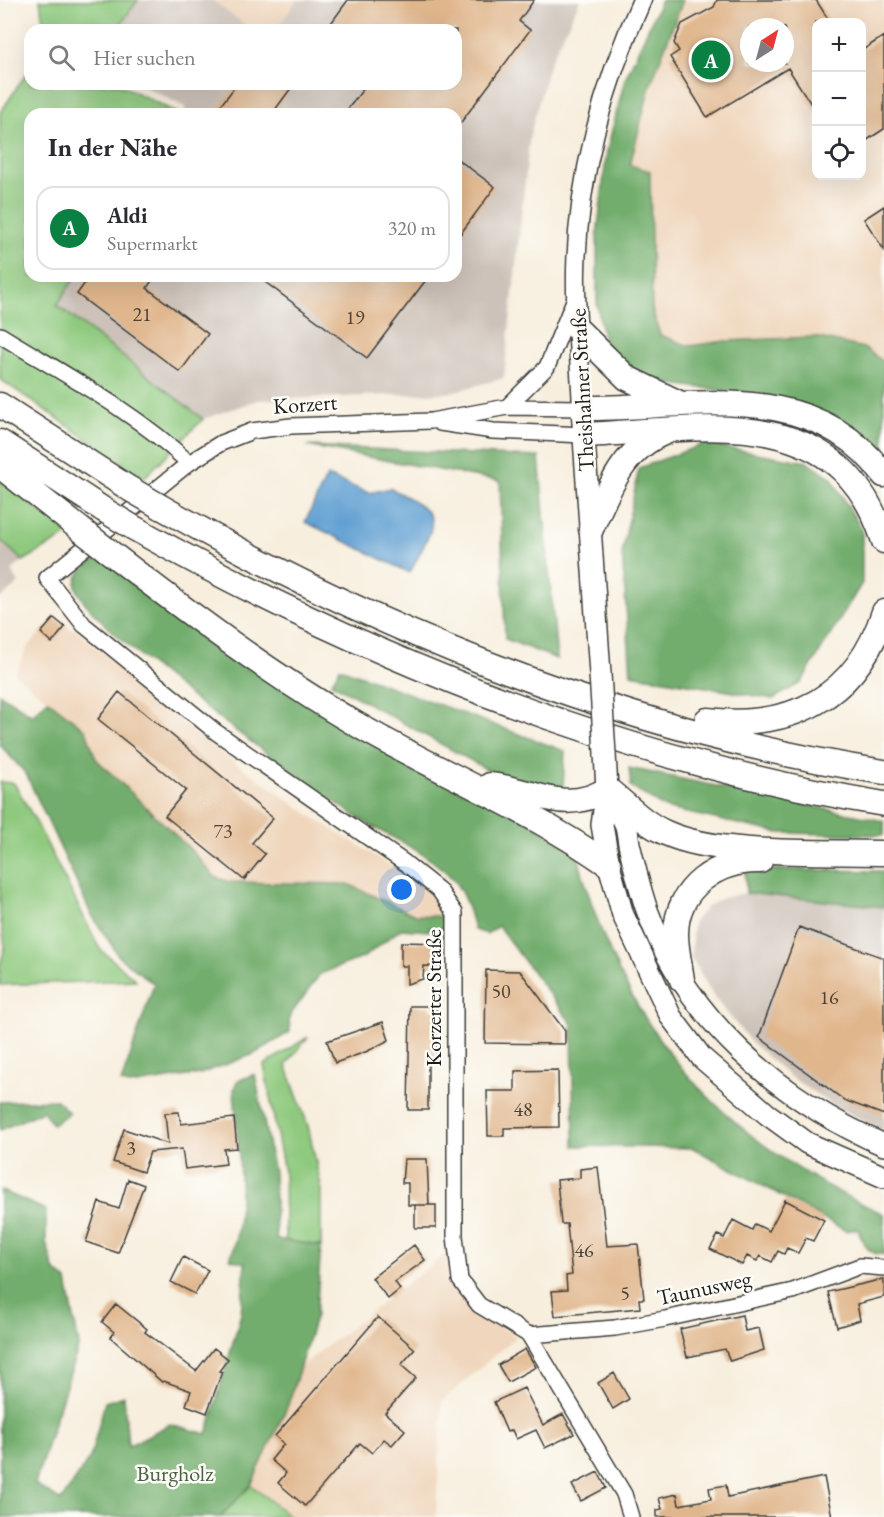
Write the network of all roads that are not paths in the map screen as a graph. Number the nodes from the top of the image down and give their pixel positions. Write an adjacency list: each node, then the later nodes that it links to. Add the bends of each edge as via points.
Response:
1 (642, 0): 2 (street, Theishahner Straße, via 615,62 590,155 578,237)
2 (576, 295): 3 (street, Theishahner Straße); 7 (street, via 547,367)
3 (579, 331): 6 (highway, via 627,378); 8 (street, Theishahner Straße)
4 (0, 335): 13 (street, via 110,402 165,440)
5 (0, 405): 20 (highway, bridge, via 130,489 250,557 370,615 524,677)
6 (684, 405): 8 (highway); 15 (highway, via 749,404 798,413 848,440)
7 (507, 407): 8 (street, Korzert); 9 (street, Korzert)
8 (582, 408): 11 (main road, Theishahner Straße)
9 (431, 421): 11 (street, Korzert, via 493,431); 13 (street, Korzert, via 252,431 221,443)
10 (669, 431): 11 (highway); 16 (highway, via 647,441 620,470); 17 (highway, via 744,428 799,440 844,471 859,488)
11 (584, 435): 16 (main road, Theishahner Straße)
12 (0, 442): 24 (highway, bridge, via 104,510 250,592 352,640 498,700 702,764)
13 (189, 463): 18 (street, Korzert)
14 (0, 466): 22 (highway, bridge, via 211,629 307,695)
15 (884, 475)
16 (591, 529): 23 (main road, Theishahner Straße, bridge)
17 (884, 541)
18 (47, 578): 32 (street, Korzerter Straße, via 84,625 216,732 405,863 439,890 455,913 455,1236 460,1280 479,1305)
19 (884, 612): 20 (highway, via 865,655 846,680 792,715 738,724)
20 (630, 711): 21 (highway, via 785,753)
21 (884, 772)
22 (464, 782): 23 (highway, via 565,801 586,800); 27 (highway, via 566,836)
23 (607, 789): 25 (highway, via 641,818 676,837 722,847); 27 (main road, Theishahner Straße, via 602,825); 28 (main road, Theishahner Straße, via 626,827 647,909)
24 (884, 804)
25 (800, 851): 26 (highway); 28 (highway, via 764,861 727,865 699,882 685,901 677,923)
26 (884, 853)
27 (609, 865): 30 (main road, Theishahner Straße, via 623,915 645,966 671,1017 702,1058 807,1143)
28 (682, 980): 29 (main road, Theishahner Straße, via 696,1003 727,1038 785,1091 848,1129)
29 (884, 1145)
30 (884, 1177)
31 (884, 1268): 32 (street, Taunusweg, via 860,1266 793,1291 665,1319 615,1328)
32 (529, 1335): 33 (street, Korzerter Straße, via 624,1494)
33 (631, 1517)

